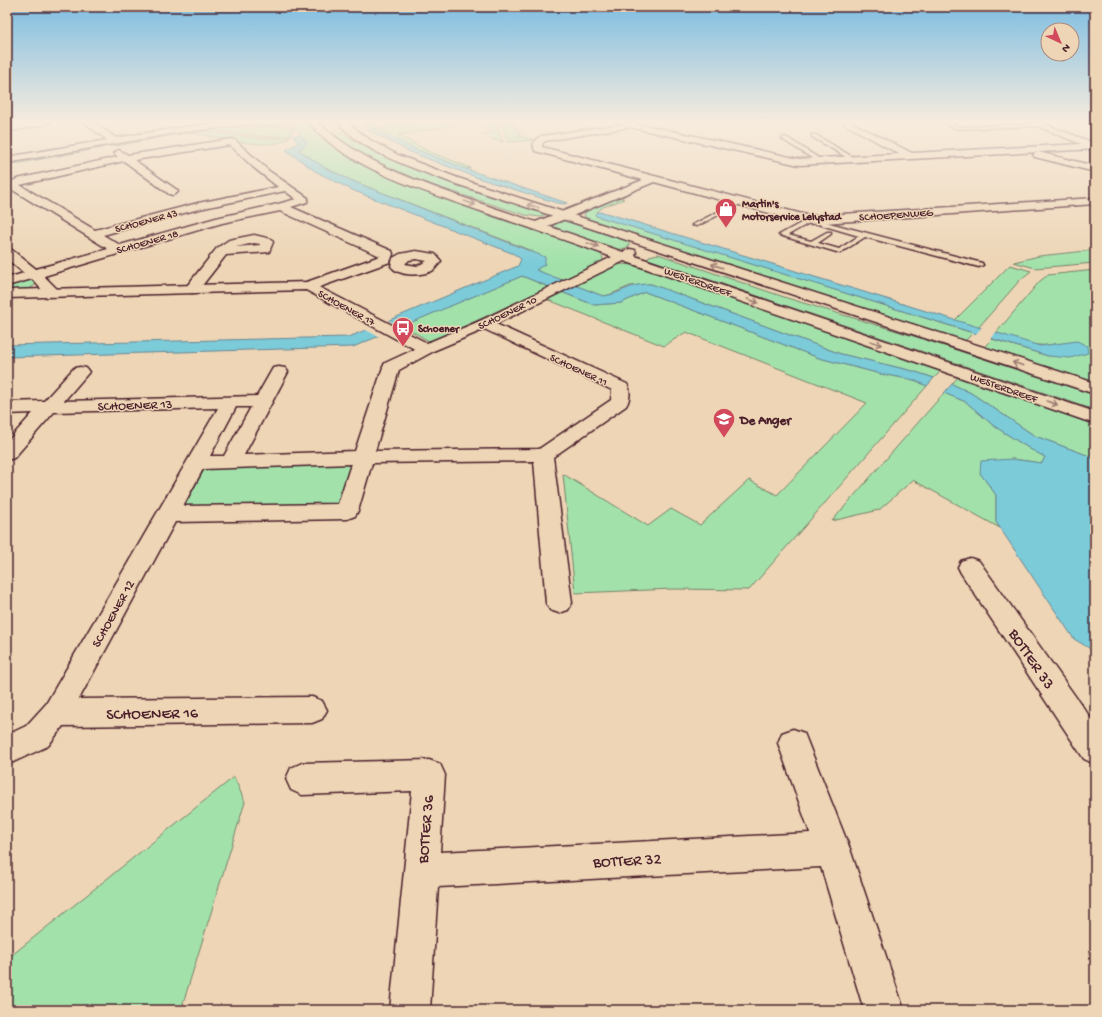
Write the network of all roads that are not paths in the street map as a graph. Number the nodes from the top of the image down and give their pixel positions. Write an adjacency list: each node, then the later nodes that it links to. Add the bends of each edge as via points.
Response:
1 (70, 169): 13 (street, SCHOENER 43, via 12,185)
2 (139, 169): 8 (street)
3 (141, 169): 12 (street)
4 (263, 169): 10 (street)
5 (383, 169): 25 (street, WESTERDREEF, one-way to 25)
6 (428, 169): 20 (street, WESTERDREEF, one-way to 6)
7 (617, 169): 9 (street, SCHOEPENWEG)
8 (126, 172)
9 (654, 179): 16 (street, SCHOEPENWEG); 20 (street)
10 (286, 188): 17 (street, SCHOENER 43); 18 (street, via 303,200)
11 (44, 190): 13 (street)
12 (173, 192)
13 (29, 194): 14 (street); 27 (street, SCHOENER 43)
14 (14, 197)
15 (1095, 201): 23 (street, SCHOEPENWEG)
16 (741, 202): 23 (street, SCHOEPENWEG); 24 (lane)
17 (198, 206): 22 (street); 27 (street, SCHOENER 43)
18 (281, 206): 19 (street, SCHOENER 18); 21 (street, SCHOENER 18)
19 (261, 211): 21 (street, SCHOENER 18, via 276,216); 22 (street, SCHOENER 18)
20 (562, 216): 25 (street); 30 (street, WESTERDREEF)
21 (306, 218): 38 (street, SCHOENER 18, via 388,254 391,260)
22 (220, 220): 31 (street, SCHOENER 18)
23 (810, 220): 28 (lane); 29 (lane, via 782,234)
24 (695, 225)
25 (537, 226): 34 (street, WESTERDREEF, one-way to 34)
26 (829, 233): 29 (lane)
27 (94, 234): 31 (street, SCHOENER 43)
28 (864, 235): 29 (lane, via 840,250); 35 (lane)
29 (813, 243)
30 (650, 244): 34 (street, SCHOENER 10); 46 (street, WESTERDREEF, one-way to 30)
31 (117, 249): 36 (street, SCHOENER 18)
32 (222, 251): 39 (street)
33 (7, 253): 36 (street)
34 (624, 256): 42 (street, SCHOENER 10); 51 (street, WESTERDREEF, one-way to 51)
35 (979, 265)
36 (34, 274): 37 (street, SCHOENER 18); 40 (street)
37 (7, 282)
38 (309, 286): 39 (street, SCHOENER 17); 43 (street, SCHOENER 17)
39 (192, 289): 40 (street, SCHOENER 17)
40 (54, 293): 41 (street, SCHOENER 17)
41 (7, 294)
42 (485, 324): 43 (street, SCHOENER 10); 53 (street, SCHOENER 11, via 621,388 620,402)
43 (426, 349): 54 (street, SCHOENER 10, via 392,367)
44 (80, 372): 49 (street)
45 (279, 372): 47 (street)
46 (1095, 389)
47 (264, 401): 48 (street, SCHOENER 13); 55 (street)
48 (230, 402): 49 (street, SCHOENER 13); 56 (street, SCHOENER 12)
49 (49, 407): 50 (street, SCHOENER 13); 52 (street)
50 (7, 408)
51 (1095, 418)
52 (7, 454)
53 (543, 455): 54 (street); 59 (street)
54 (364, 457): 55 (street); 57 (street, SCHOENER 10, via 347,511)
55 (232, 462): 56 (street)
56 (196, 463): 57 (street, SCHOENER 12)
57 (167, 514): 61 (street, SCHOENER 12)
58 (970, 567): 63 (street, BOTTER 33)
59 (559, 603)
60 (312, 710): 61 (street, SCHOENER 16)
61 (56, 713): 64 (street, via 37,736)
62 (793, 743): 66 (street)
63 (1095, 748)
64 (7, 750)
65 (302, 778): 67 (street, BOTTER 36, via 428,775)
66 (833, 849): 67 (street, BOTTER 32); 69 (street)
67 (421, 870): 68 (street, BOTTER 36)
68 (410, 1010)
69 (884, 1010)

